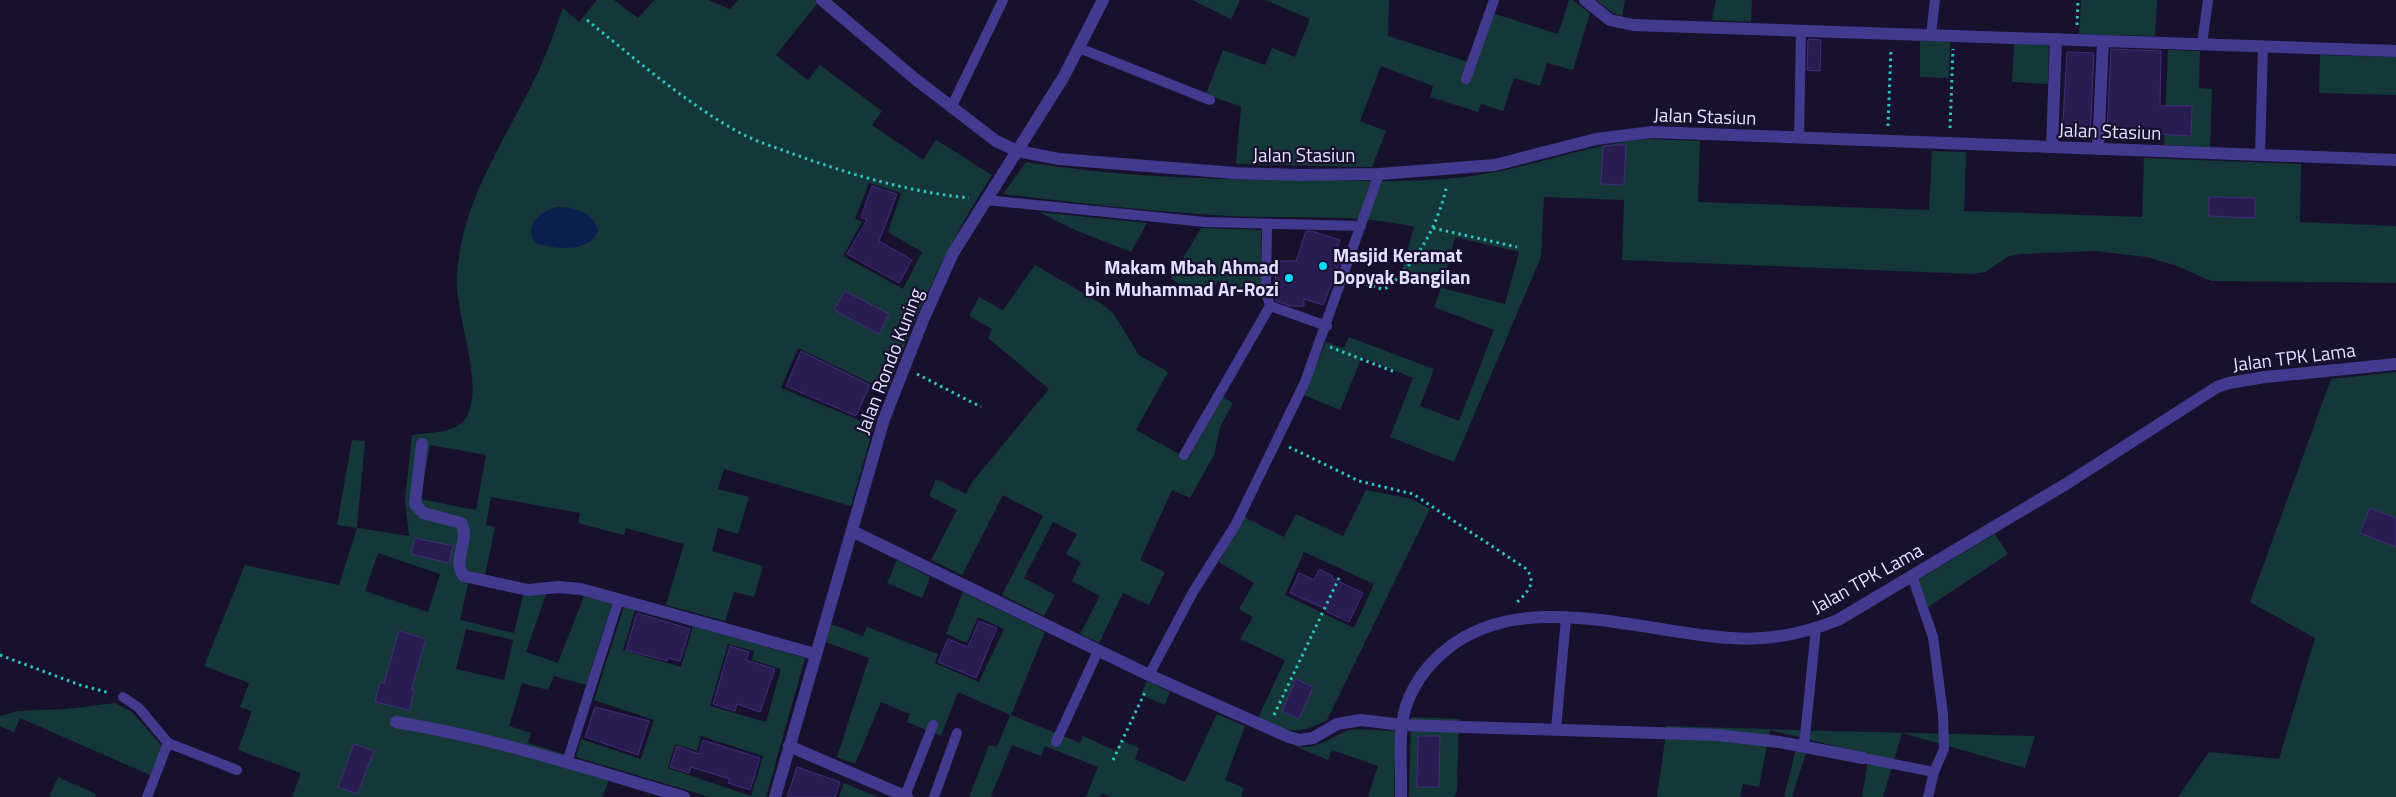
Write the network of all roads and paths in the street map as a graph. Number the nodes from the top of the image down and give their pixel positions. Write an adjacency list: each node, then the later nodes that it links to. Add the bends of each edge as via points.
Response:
1 (822, 0): 23 (street, Jalan Stasiun)
2 (1003, 0): 23 (lane)
3 (1103, 0): 19 (street, Jalan Rondo Kuning)
4 (1494, 0): 21 (lane)
5 (1585, 0): 10 (street, via 1598,12 1620,24)
6 (1935, 0): 12 (lane)
7 (2078, 0): 15 (path)
8 (2208, 0): 17 (lane)
9 (587, 20): 34 (path, via 684,96 746,136 810,160 892,184)
10 (1801, 30): 11 (street); 24 (lane)
11 (1891, 34): 12 (street); 25 (path)
12 (1931, 35): 13 (street)
13 (1953, 36): 14 (street); 26 (path)
14 (2056, 39): 15 (street); 27 (street)
15 (2076, 40): 16 (street)
16 (2102, 41): 17 (street); 28 (street)
17 (2202, 44): 18 (street)
18 (2263, 47): 20 (street); 30 (lane)
19 (1079, 48): 22 (lane); 29 (street, Jalan Rondo Kuning)
20 (2396, 51)
21 (1466, 79)
22 (1210, 100)
23 (951, 108): 29 (street, Jalan Stasiun, via 996,141)
24 (1799, 138): 25 (street, Jalan Stasiun); 32 (street, Jalan Stasiun, via 1652,132 1628,134 1495,165)
25 (1888, 141): 26 (street, Jalan Stasiun)
26 (1950, 144): 27 (street, Jalan Stasiun)
27 (2052, 147): 28 (street, Jalan Stasiun)
28 (2098, 149): 30 (street, Jalan Stasiun)
29 (1017, 151): 33 (street, Jalan Stasiun, via 1103,164 1235,173); 34 (street, Jalan Rondo Kuning)
30 (2260, 155): 31 (street, Jalan Stasiun)
31 (2396, 160)
32 (1450, 170): 33 (street, Jalan Stasiun); 37 (path)
33 (1379, 174): 36 (lane)
34 (986, 200): 35 (lane, via 1131,216); 44 (street, Jalan Rondo Kuning, via 953,253)
35 (1267, 224): 36 (lane); 40 (lane, via 1266,292)
36 (1361, 226): 39 (lane)
37 (1433, 228): 38 (path); 39 (path, via 1411,264 1387,288 1375,288)
38 (1517, 247)
39 (1344, 276): 41 (lane)
40 (1270, 306): 41 (lane); 49 (lane)
41 (1326, 326): 42 (lane)
42 (1320, 344): 45 (path); 47 (lane)
43 (2396, 364): 51 (street, Jalan TPK Lama, via 2265,377 2217,387 2066,484)
44 (903, 367): 46 (path); 50 (street, Jalan Rondo Kuning, via 884,419)
45 (1395, 372)
46 (981, 407)
47 (1278, 440): 55 (path, via 1359,481 1414,494 1531,573 1530,588); 60 (lane, via 1236,524 1194,592)
48 (422, 444): 53 (street, via 415,504 422,513 461,523 464,532 459,568 464,576 528,590 569,587)
49 (1184, 455)
50 (852, 531): 57 (street); 59 (street, Jalan Rondo Kuning)
51 (1912, 576): 56 (street, Jalan TPK Lama, via 1838,620); 76 (lane, via 1933,637 1940,678 1945,740 1943,754)
52 (1339, 578): 65 (path)
53 (619, 599): 59 (street); 74 (lane)
54 (1566, 618): 55 (street, Jalan TPK Lama); 56 (street, Jalan TPK Lama, via 1731,638 1771,638); 66 (lane)
55 (1494, 623): 64 (street, Jalan TPK Lama, via 1457,640 1430,665 1411,694)
56 (1816, 628): 71 (lane)
57 (1098, 650): 60 (street); 68 (lane)
58 (0, 654): 61 (path, via 80,685)
59 (815, 654): 70 (street, Jalan Rondo Kuning)
60 (1150, 675): 65 (street); 73 (path)
61 (123, 697): 69 (lane, via 139,708)
62 (396, 722): 74 (street, via 482,738)
63 (933, 725): 80 (lane)
64 (1402, 725): 65 (street, via 1373,720 1349,721 1307,740); 66 (street); 82 (street, Jalan TPK Lama)
65 (1268, 729)
66 (1556, 729): 71 (street, via 1718,735)
67 (957, 733): 81 (lane)
68 (1056, 742)
69 (168, 743): 75 (lane); 77 (lane)
70 (789, 746): 79 (street, Jalan Rondo Kuning); 80 (street)
71 (1804, 746): 72 (street)
72 (1863, 758): 76 (lane)
73 (1114, 760)
74 (567, 762): 78 (street)
75 (237, 770)
76 (1934, 772): 83 (lane)
77 (147, 797)
78 (684, 797)
79 (775, 797)
80 (906, 797)
81 (934, 797)
82 (1401, 797)
83 (1928, 797)

